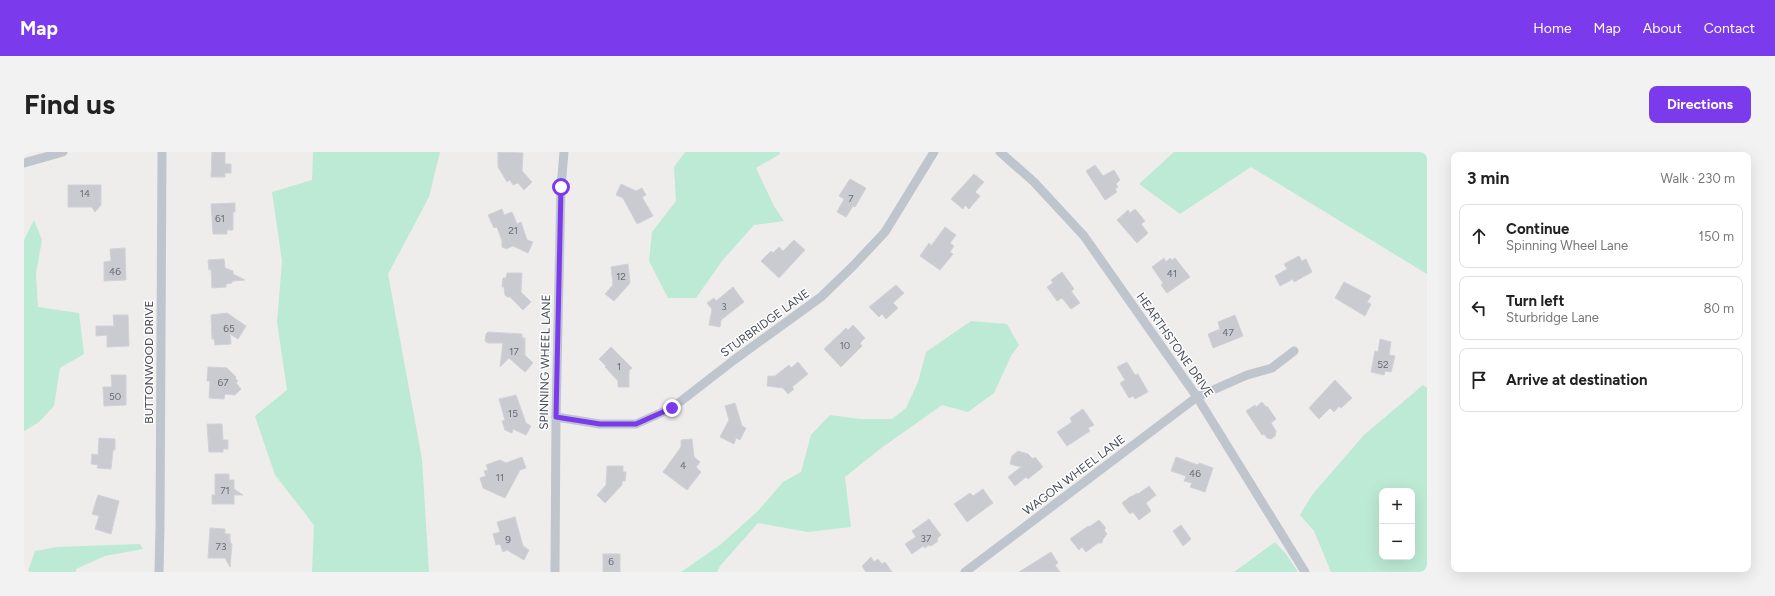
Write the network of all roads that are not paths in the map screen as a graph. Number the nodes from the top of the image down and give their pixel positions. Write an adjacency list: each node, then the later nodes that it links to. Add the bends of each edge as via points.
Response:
1 (63, 152): 6 (street)
2 (162, 152): 11 (street, BUTTONWOOD DRIVE)
3 (564, 152): 9 (street, SPINNING WHEEL LANE)
4 (934, 152): 9 (street, STURBRIDGE LANE, via 885,232 853,266 821,297 672,408 636,424 600,424)
5 (1000, 152): 8 (street, HEARTHSTONE DRIVE, via 1034,182 1084,236)
6 (24, 163)
7 (1294, 350): 8 (street, WAGON WHEEL LANE, via 1272,368 1247,374)
8 (1198, 397): 10 (street, WAGON WHEEL LANE); 13 (street, HEARTHSTONE DRIVE)
9 (556, 417): 12 (street, SPINNING WHEEL LANE)
10 (972, 570)
11 (159, 572)
12 (555, 572)
13 (1305, 572)

